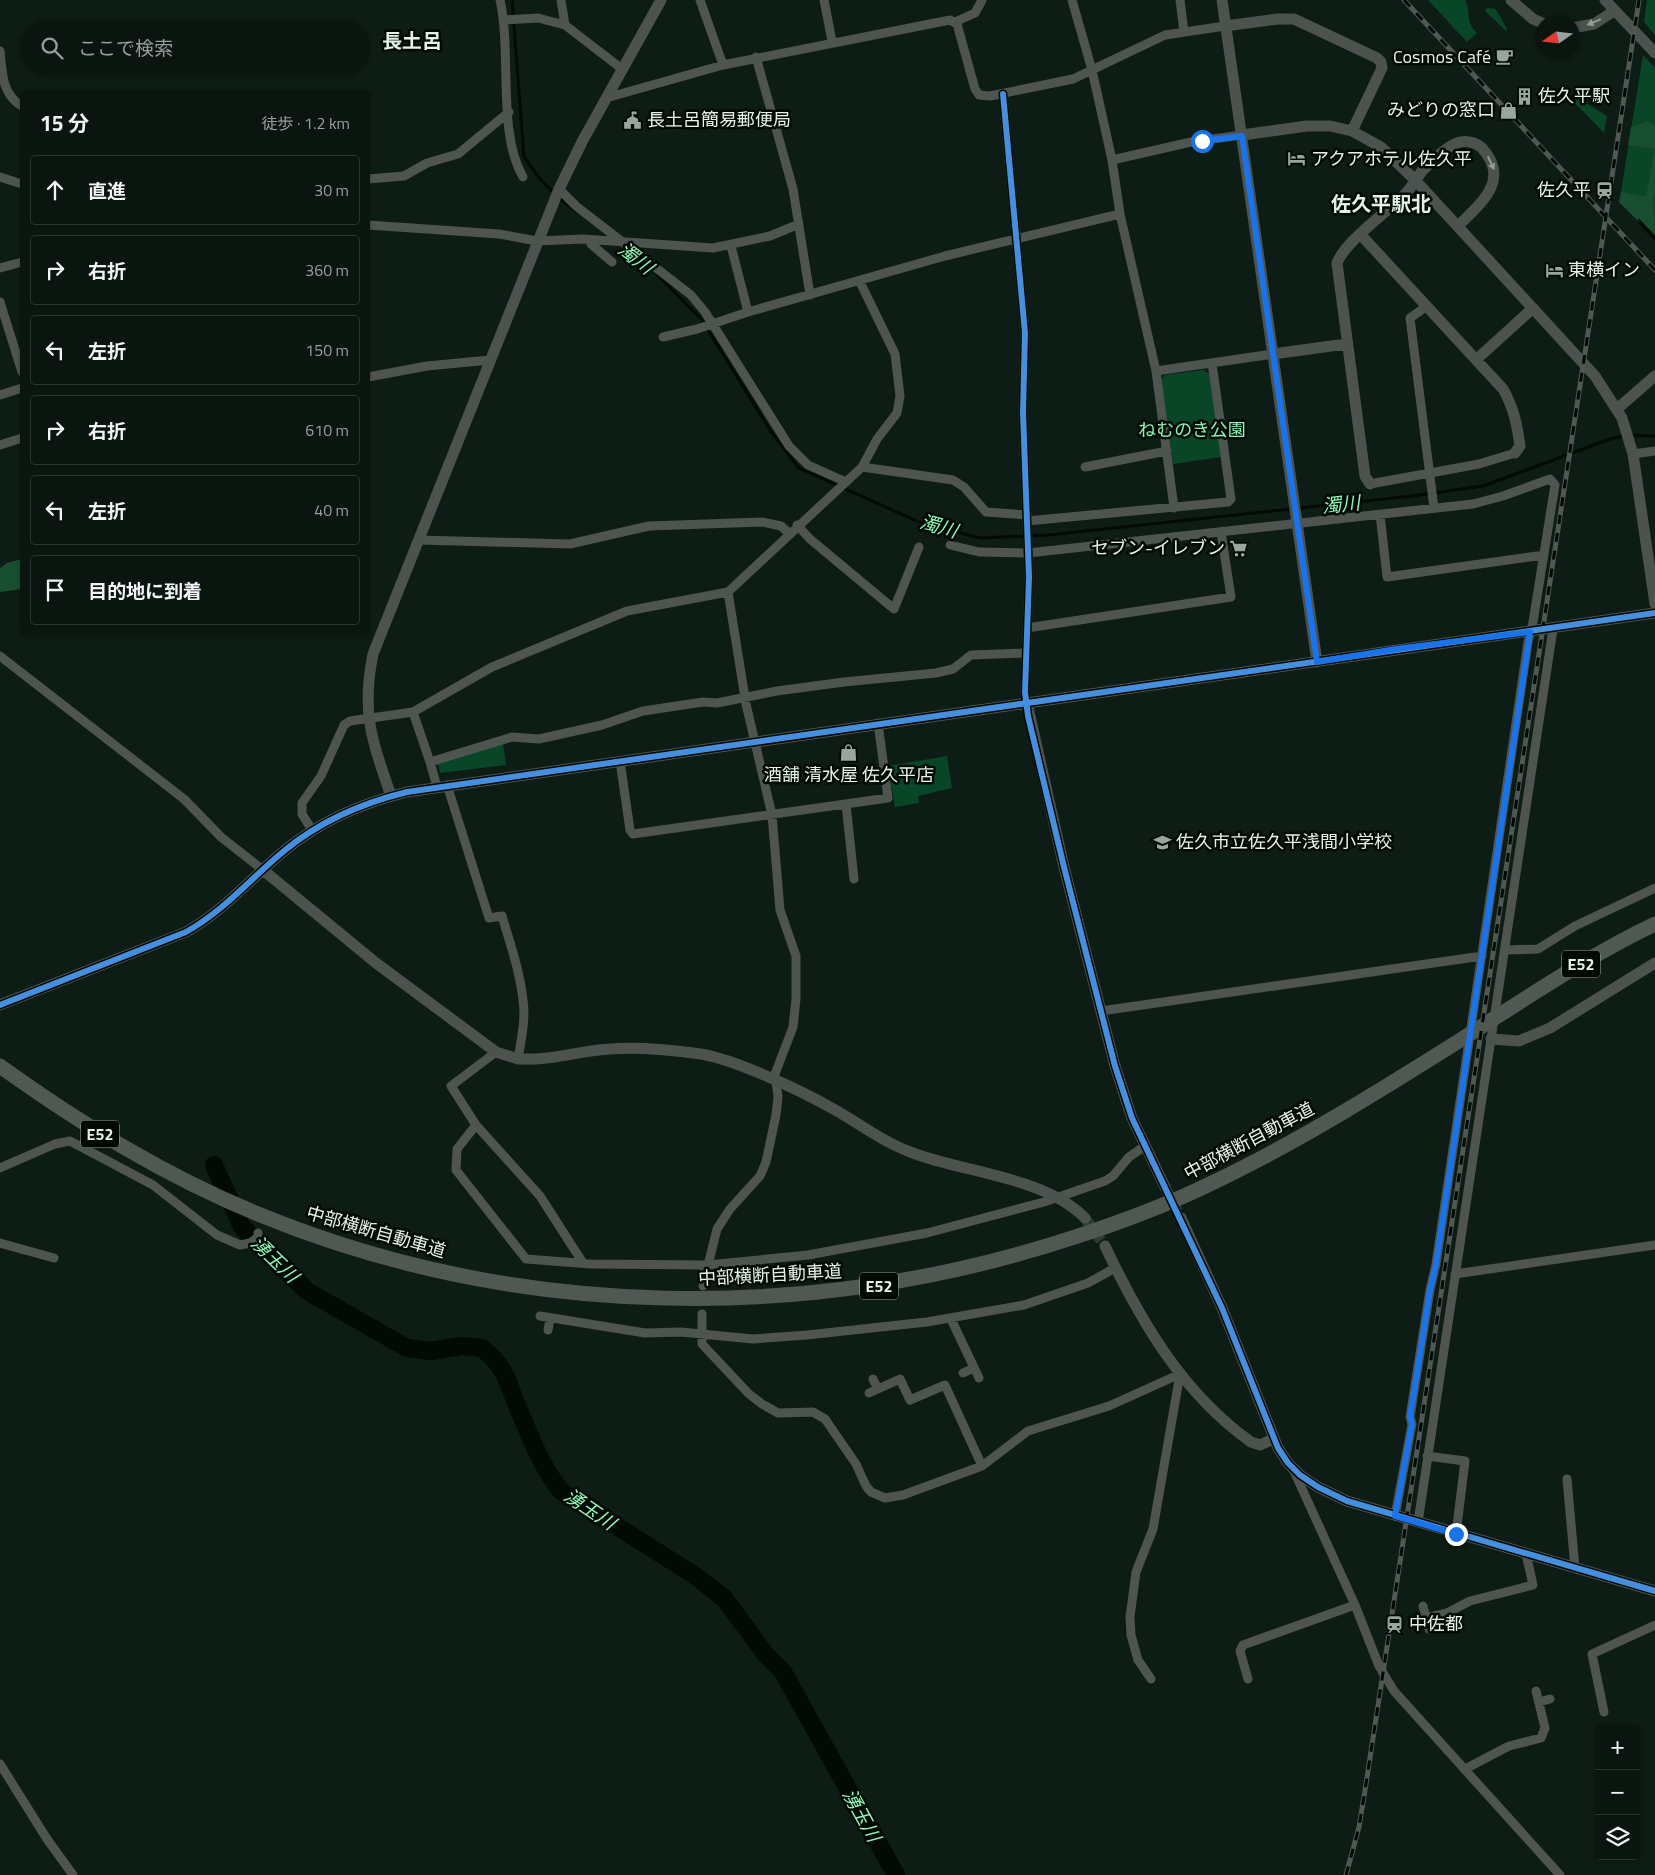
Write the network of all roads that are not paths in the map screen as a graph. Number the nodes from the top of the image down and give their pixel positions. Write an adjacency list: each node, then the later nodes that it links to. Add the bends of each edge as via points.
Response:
1 (500, 0): 13 (street)
2 (561, 0): 16 (street)
3 (661, 0): 25 (street)
4 (700, 0): 24 (street)
5 (824, 0): 20 (street)
6 (982, 0): 15 (street, via 975,13)
7 (1072, 0): 26 (street)
8 (1180, 0): 19 (street)
9 (1222, 0): 17 (street)
10 (1511, 0): 14 (street)
11 (1605, 0): 12 (street)
12 (1614, 12): 18 (street, one-way to 18, via 1594,24); 22 (street)
13 (505, 20): 16 (street, via 538,18); 30 (street)
14 (1535, 20)
15 (955, 22): 20 (street, via 950,20); 27 (street, via 977,93 983,96)
16 (565, 25): 25 (street)
17 (1225, 26): 19 (street); 31 (street, via 1294,19 1382,62); 32 (street)
18 (1580, 27)
19 (1184, 32): 26 (street, via 1156,38)
20 (832, 41): 23 (street)
21 (0, 51): 29 (street, via 6,89)
22 (1655, 53)
23 (756, 57): 24 (street); 41 (street, via 794,188)
24 (723, 64): 28 (street)
25 (622, 69): 28 (street)
26 (1092, 70): 27 (street, via 1072,79); 33 (street)
27 (1003, 94): 46 (street)
28 (606, 98): 39 (street)
29 (20, 104)
30 (508, 112): 35 (street, via 514,163); 36 (street, via 458,154 427,163 404,176)
31 (1352, 131): 32 (street, via 1308,126); 37 (street, via 1381,147)
32 (1242, 136): 33 (street, via 1191,142); 62 (street)
33 (1112, 160): 40 (street)
34 (0, 177): 38 (street)
35 (523, 177)
36 (370, 179)
37 (1416, 181): 43 (street); 43 (street, one-way to 43, via 1423,169 1454,145 1468,142 1479,146 1493,164 1494,177 1485,198); 44 (street)
38 (20, 183)
39 (558, 190): 47 (street); 48 (street)
40 (1120, 214): 46 (street); 67 (street)
41 (800, 224): 49 (street); 54 (street)
42 (370, 225): 47 (street, via 499,234)
43 (1458, 226): 57 (street)
44 (1361, 235): 56 (street); 61 (street, via 1345,248 1337,263)
45 (594, 240): 47 (street); 48 (street); 50 (street, via 591,244)
46 (1017, 240): 53 (street, via 945,256); 87 (street, via 1025,333 1023,412)
47 (537, 241): 64 (street)
48 (622, 242): 49 (street, via 713,248); 59 (street, via 691,295)
49 (731, 246): 58 (street)
50 (612, 262)
51 (20, 263): 52 (street)
52 (0, 268)
53 (860, 282): 54 (street); 79 (street, via 895,354 900,396 897,413 877,439)
54 (810, 295): 58 (street)
55 (0, 302): 66 (street)
56 (1427, 306): 63 (street); 81 (street, via 1410,318)
57 (1533, 308): 63 (street); 72 (street, via 1599,381)
58 (748, 312): 59 (street)
59 (711, 325): 60 (street); 82 (street, via 789,446 808,465)
60 (663, 337)
61 (1346, 344): 62 (street); 83 (street, via 1365,476)
62 (1273, 354): 65 (street); 88 (street)
63 (1477, 359): 78 (street, via 1503,389 1513,408 1520,446)
64 (490, 360): 69 (street, via 427,366); 92 (street)
65 (1212, 363): 67 (street); 85 (street, via 1231,499)
66 (20, 366)
67 (1156, 371): 76 (street)
68 (1655, 376): 72 (street)
69 (370, 377)
70 (20, 389): 71 (street)
71 (0, 395)
72 (1617, 409): 75 (street)
73 (20, 439): 74 (street)
74 (0, 445)
75 (1632, 450): 77 (street); 98 (street)
76 (1167, 451): 80 (street); 85 (street)
77 (1655, 451)
78 (1515, 454): 81 (street)
79 (862, 467): 82 (street); 87 (street, via 946,478 964,487 986,512)
80 (1086, 467)
81 (1430, 474): 83 (street); 84 (street)
82 (845, 483): 89 (street)
83 (1370, 484)
84 (1434, 506): 86 (street); 96 (street, via 1489,501 1550,479 1556,485)
85 (1174, 508): 87 (street)
86 (1380, 514): 88 (street); 96 (street, via 1387,577)
87 (1027, 518): 95 (street)
88 (1296, 520): 90 (street); 105 (street)
89 (797, 525): 91 (street); 94 (street, via 894,609)
90 (1221, 532): 95 (street); 100 (street, via 1232,597)
91 (789, 533): 92 (street, via 770,522 753,522 649,526 570,544); 97 (street)
92 (419, 540): 109 (street, via 373,654 366,696)
93 (950, 545): 95 (street, via 979,552)
94 (919, 547)
95 (1028, 551): 100 (street)
96 (1544, 555): 102 (street)
97 (728, 592): 106 (street); 108 (street, via 611,616 492,668)
98 (1655, 604)
99 (1655, 613): 101 (street)
100 (1027, 628): 103 (street)
101 (1553, 629): 102 (street); 123 (street)
102 (1530, 632): 105 (street); 124 (street)
103 (1026, 653): 106 (street, via 971,655 953,669 936,673 844,682); 107 (street)
104 (2, 660): 119 (street, via 184,799 221,837)
105 (1317, 662): 107 (street)
106 (746, 698): 111 (street); 113 (street, via 643,711 602,725 538,738 512,737)
107 (1027, 703): 110 (street); 127 (street)
108 (413, 712): 109 (street); 113 (street)
109 (368, 718): 115 (street); 118 (street, via 344,725 321,776 302,803 302,814)
110 (878, 723): 111 (street); 116 (street, via 888,798)
111 (755, 741): 112 (street); 117 (street)
112 (620, 761): 114 (street); 117 (street, via 633,834)
113 (430, 762): 114 (street)
114 (442, 786): 115 (street); 130 (street, via 489,918 502,916 511,948 524,1000)
115 (391, 796): 118 (street, via 356,808)
116 (846, 804): 117 (street); 120 (street)
117 (772, 815): 132 (street, via 780,910 793,945 797,972 796,1013 776,1068)
118 (312, 830): 119 (street)
119 (263, 870): 126 (street, via 228,904 186,932); 129 (street, via 376,963)
120 (854, 878)
121 (1655, 888): 123 (street, via 1575,926 1538,949)
122 (1655, 924): 131 (highway, 中部横断自動車道 / E52, via 1594,956 1311,1131 1162,1206 1002,1260 892,1284 834,1292 716,1299 588,1294 472,1278 414,1264 355,1248 258,1214 206,1191 56,1107)
123 (1506, 950): 128 (street)
124 (1482, 956): 127 (street); 168 (street, via 1410,1417 1412,1424)
125 (1655, 963): 128 (street, via 1550,1028 1519,1041)
126 (0, 1005)
127 (1101, 1011): 134 (street, via 1123,1091)
128 (1491, 1039): 148 (street)
129 (496, 1052): 130 (street); 133 (street, via 450,1086)
130 (518, 1059): 132 (street, via 545,1059 610,1048 687,1053 719,1058)
131 (0, 1066)
132 (776, 1082): 137 (street, via 821,1102 880,1138 912,1153); 146 (street, via 776,1115 766,1162 760,1176 730,1209 717,1230)
133 (476, 1125): 145 (street, via 540,1196); 145 (street, via 457,1149 456,1170 526,1259)
134 (1145, 1146): 136 (street); 137 (street, via 1128,1157 1105,1181)
135 (0, 1168): 140 (street, via 70,1140 153,1185 217,1235 234,1244)
136 (1165, 1187)
137 (1058, 1197): 138 (street); 146 (street, via 918,1234 808,1255)
138 (1085, 1218)
139 (1181, 1218): 163 (street, via 1222,1308)
140 (255, 1238)
141 (0, 1243): 144 (street)
142 (1655, 1245): 148 (street)
143 (1104, 1246): 147 (street)
144 (54, 1258)
145 (583, 1263): 146 (street)
146 (708, 1265): 149 (street, via 704,1270)
147 (1115, 1268): 153 (street, via 1088,1283 1044,1299); 158 (street, via 1158,1345)
148 (1455, 1274): 164 (street)
149 (703, 1286)
150 (702, 1314): 155 (street)
151 (540, 1316): 152 (street)
152 (550, 1319): 154 (street); 155 (street, via 636,1332)
153 (951, 1319): 155 (street, via 850,1332 754,1339); 156 (street)
154 (548, 1330)
155 (701, 1334): 165 (street, via 706,1350 762,1404 778,1413 813,1412 825,1419 856,1464 866,1486 878,1496 902,1495)
156 (974, 1368): 157 (street); 159 (street)
157 (963, 1373)
158 (1180, 1374): 163 (street, via 1246,1439 1260,1445); 165 (street, via 1109,1406 1028,1430); 179 (street, via 1153,1530 1136,1572 1130,1617 1138,1660)
159 (979, 1378)
160 (872, 1379): 161 (street, via 873,1391 900,1379 910,1400)
161 (927, 1392): 162 (street); 165 (street, via 945,1385)
162 (931, 1401)
163 (1273, 1439): 166 (street)
164 (1427, 1456): 169 (street); 170 (street, via 1465,1461)
165 (982, 1466)
166 (1293, 1469): 168 (street, via 1328,1492); 174 (street)
167 (1566, 1479): 172 (street)
168 (1395, 1516): 169 (street)
169 (1418, 1522): 170 (street)
170 (1456, 1534): 171 (street)
171 (1526, 1554): 172 (street); 176 (street, via 1534,1585)
172 (1575, 1568): 173 (street)
173 (1654, 1594)
174 (1355, 1605): 180 (street, via 1243,1645 1240,1651); 186 (street, via 1379,1666 1394,1691)
175 (1423, 1606): 176 (street)
176 (1426, 1618): 178 (street)
177 (1655, 1625): 184 (street, via 1592,1654)
178 (1429, 1629)
179 (1151, 1679)
180 (1248, 1679)
181 (1536, 1691): 183 (street)
182 (1550, 1699): 183 (street)
183 (1539, 1702): 186 (street, via 1544,1728 1540,1738 1509,1746)
184 (1604, 1712)
185 (0, 1764): 187 (street)
186 (1465, 1769): 188 (street)
187 (73, 1875)
188 (1560, 1875)

